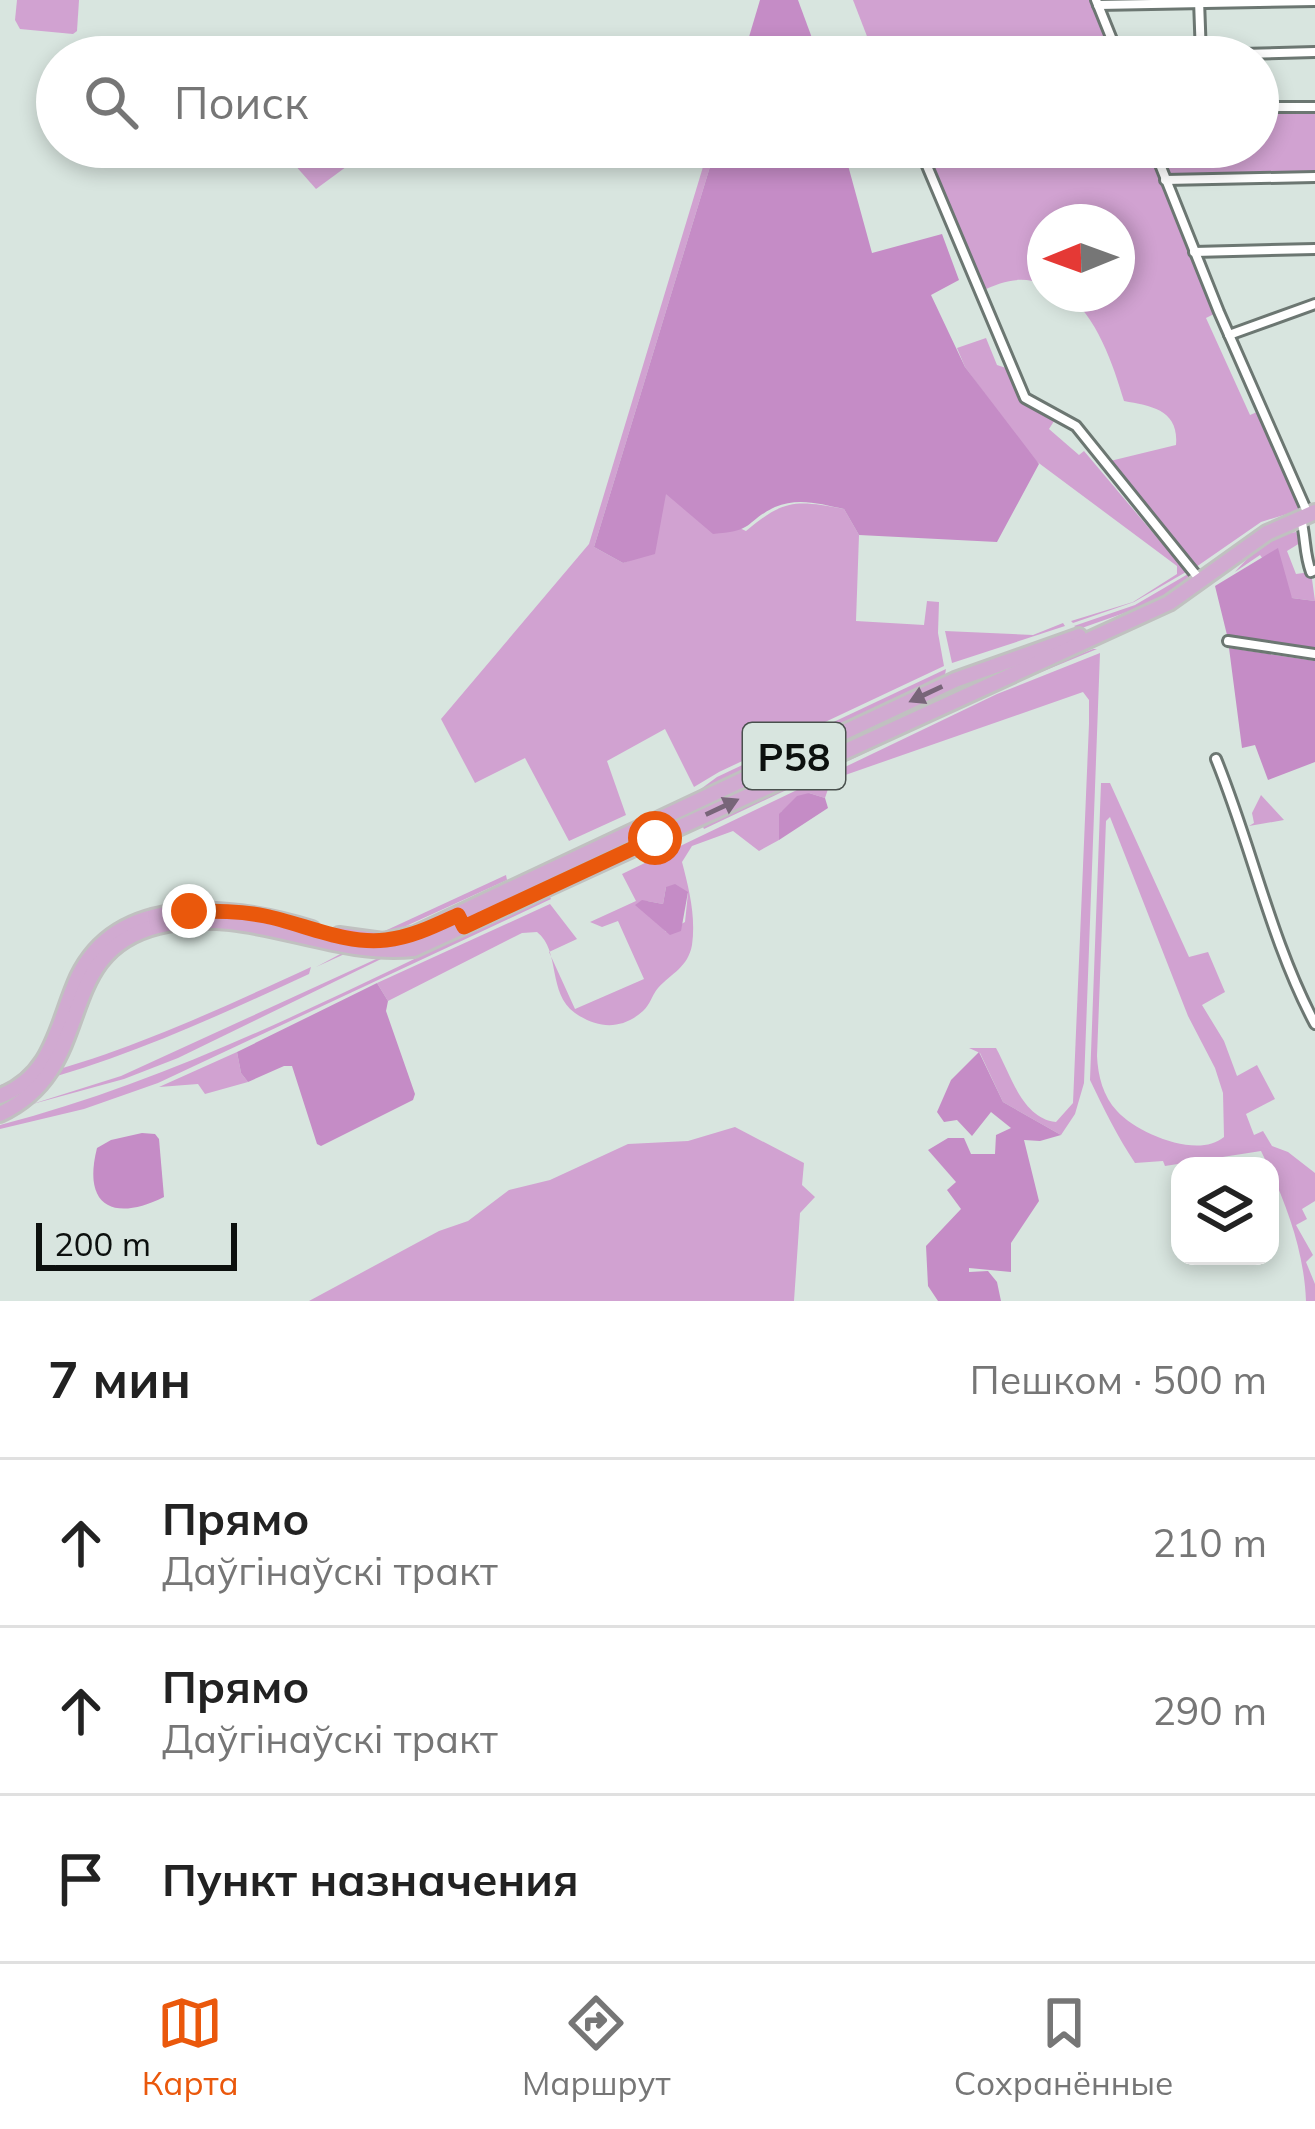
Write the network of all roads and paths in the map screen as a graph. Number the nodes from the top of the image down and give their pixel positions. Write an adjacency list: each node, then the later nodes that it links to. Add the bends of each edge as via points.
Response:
1 (1145, 2): 2 (street); 4 (street)
2 (1199, 2): 3 (street); 6 (street)
3 (1315, 2)
4 (1097, 3): 5 (street)
5 (1110, 36)
6 (1200, 36)
7 (1315, 52): 8 (street)
8 (1279, 53)
9 (1279, 107): 10 (street)
10 (1315, 107)
11 (928, 168): 21 (street, via 1025,398 1076,426)
12 (1161, 168): 14 (street)
13 (1315, 177): 14 (street)
14 (1165, 180): 16 (street)
15 (1315, 249): 16 (street)
16 (1194, 251): 18 (street)
17 (1315, 304): 18 (street)
18 (1229, 335): 19 (street)
19 (1308, 514): 20 (street, via 1302,546); 21 (main road, Р58)
20 (1315, 570)
21 (1200, 581): 25 (main road, Р58, via 1169,603)
22 (1228, 640): 23 (street)
23 (1315, 654)
24 (1216, 759): 26 (street, via 1270,927)
25 (461, 921): 27 (main road, Р58, via 383,941 228,910 175,913 124,928 80,974 38,1070); 28 (main road, Р58, via 414,949 379,953 227,920 157,926 127,938 87,981 49,1077 28,1101)
26 (1315, 1024)
27 (0, 1096)
28 (0, 1114)

